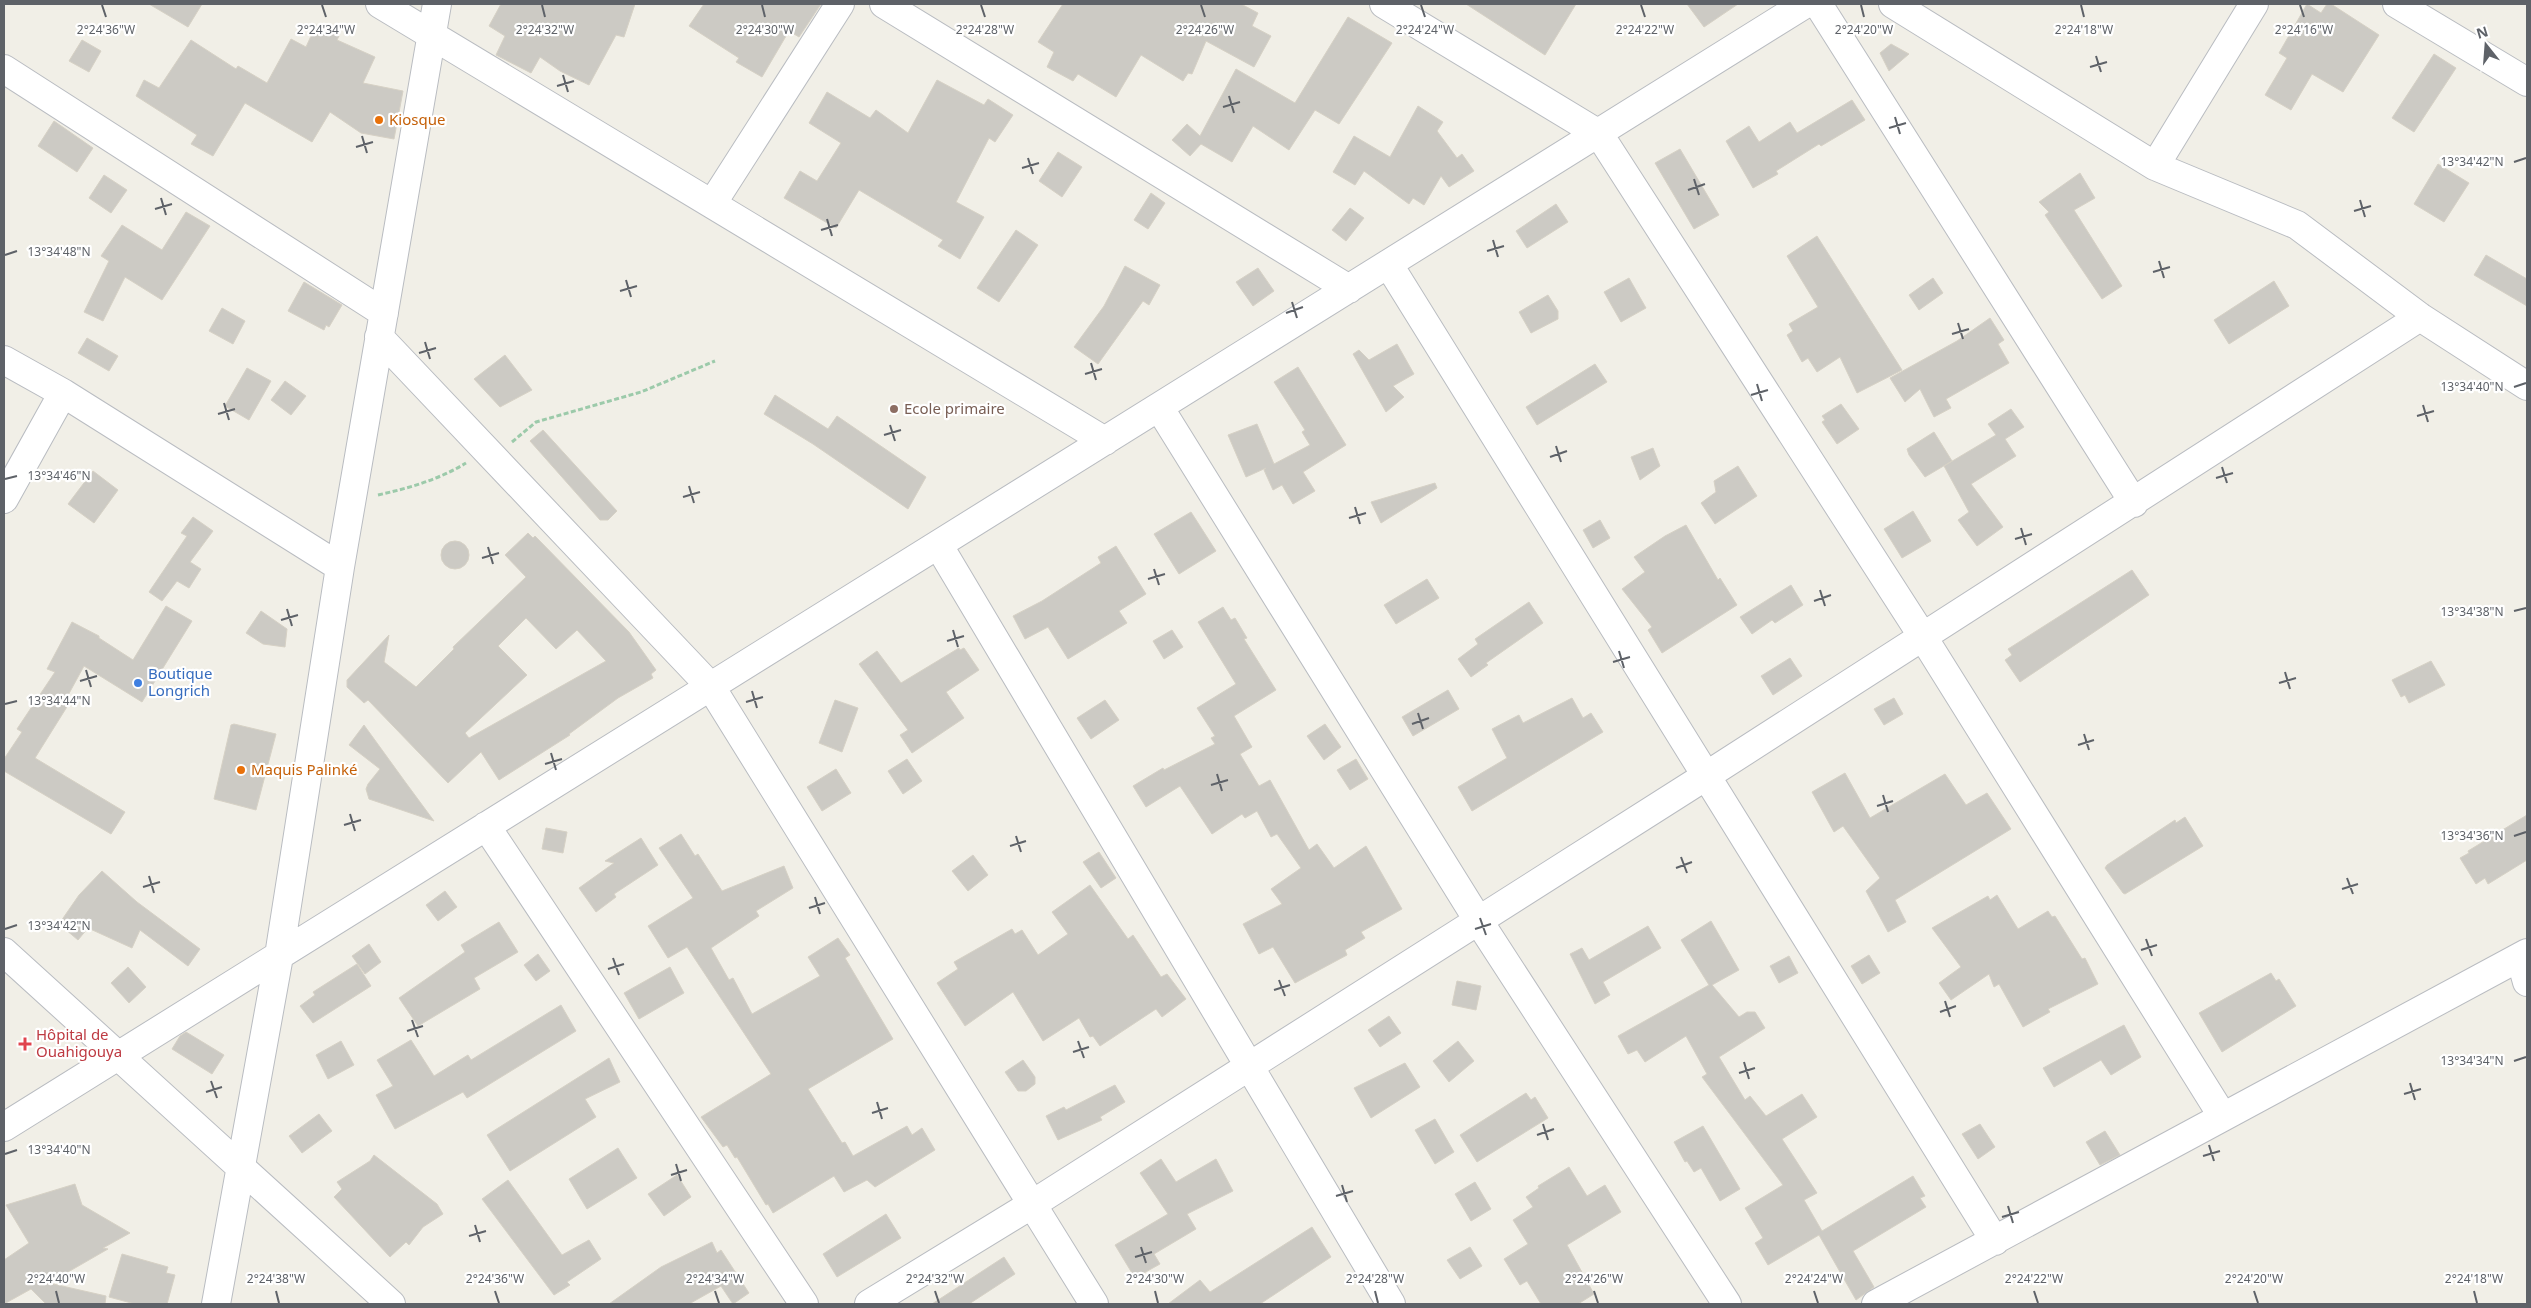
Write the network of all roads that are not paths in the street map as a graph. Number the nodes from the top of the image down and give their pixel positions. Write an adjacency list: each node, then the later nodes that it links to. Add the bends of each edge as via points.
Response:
1 (380, 4): 11 (street)
2 (437, 4): 11 (street)
3 (840, 4): 16 (street)
4 (884, 4): 18 (street)
5 (1384, 4): 14 (street)
6 (1806, 4): 14 (street)
7 (1818, 4): 27 (street)
8 (1893, 4): 15 (street)
9 (2254, 4): 15 (street)
10 (2397, 4): 13 (street)
11 (432, 35): 16 (street); 20 (street)
12 (4, 68): 20 (street)
13 (2527, 82)
14 (1599, 134): 17 (street); 30 (street)
15 (2155, 166): 19 (street, via 2297,225)
16 (712, 204): 25 (street)
17 (1389, 264): 18 (street); 32 (street)
18 (1349, 289): 24 (street)
19 (2420, 317): 22 (street); 27 (street)
20 (382, 325): 29 (street); 31 (street, via 485,451)
21 (4, 360): 23 (street)
22 (2527, 386)
23 (64, 394): 26 (street); 29 (street)
24 (1159, 407): 25 (street); 34 (street)
25 (1105, 441): 28 (street)
26 (4, 498)
27 (2134, 503): 30 (street)
28 (939, 546): 31 (street); 39 (street)
29 (340, 567): 36 (street)
30 (1923, 637): 32 (street); 40 (street)
31 (711, 687): 33 (street); 43 (street)
32 (1706, 776): 34 (street); 44 (street)
33 (486, 826): 36 (street); 47 (street)
34 (1478, 920): 39 (street); 51 (street)
35 (4, 952): 38 (street)
36 (278, 956): 38 (street); 42 (street)
37 (2525, 964): 40 (street)
38 (117, 1055): 41 (street); 42 (street)
39 (1248, 1067): 43 (street); 50 (street)
40 (2224, 1117): 44 (street)
41 (4, 1127)
42 (239, 1166): 45 (street); 46 (street)
43 (1031, 1205): 48 (street); 49 (street)
44 (1995, 1241): 52 (street)
45 (216, 1304)
46 (391, 1304)
47 (804, 1304)
48 (869, 1304)
49 (1094, 1304)
50 (1391, 1304)
51 (1727, 1304)
52 (1876, 1304)

